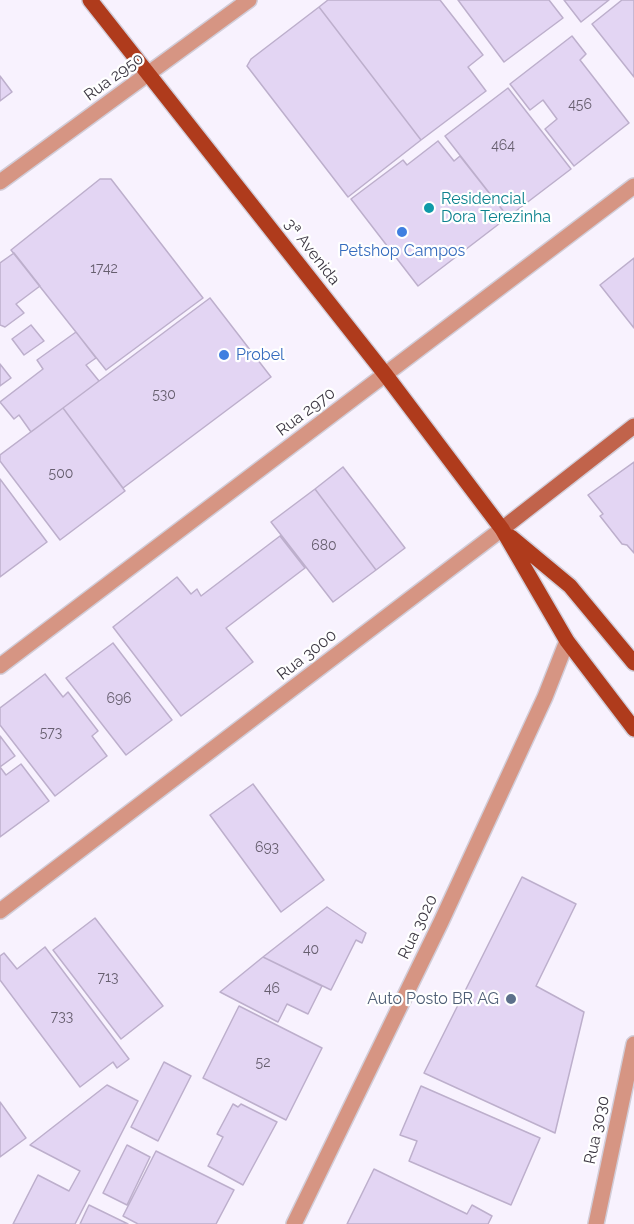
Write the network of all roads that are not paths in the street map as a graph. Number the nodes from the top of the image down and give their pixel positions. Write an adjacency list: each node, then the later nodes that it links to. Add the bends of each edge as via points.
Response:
1 (90, 0): 3 (main road, 3ª Avenida)
2 (249, 0): 3 (street, Rua 2950)
3 (148, 74): 4 (street, Rua 2950); 6 (main road, 3ª Avenida)
4 (0, 182)
5 (634, 186): 6 (street, Rua 2970)
6 (386, 374): 8 (main road, 3ª Avenida); 11 (street, Rua 2970)
7 (634, 426): 8 (main road, Rua 3000)
8 (502, 529): 9 (main road, 3ª Avenida); 10 (main road, 3ª Avenida, via 570,586); 13 (street, Rua 3000)
9 (567, 641): 12 (main road, 3ª Avenida); 16 (street, Rua 3020, via 441,922)
10 (634, 663)
11 (0, 666)
12 (634, 729)
13 (0, 911)
14 (634, 1044): 15 (street, Rua 3030)
15 (629, 1093): 17 (street, Rua 3030)
16 (294, 1224)
17 (596, 1224)

